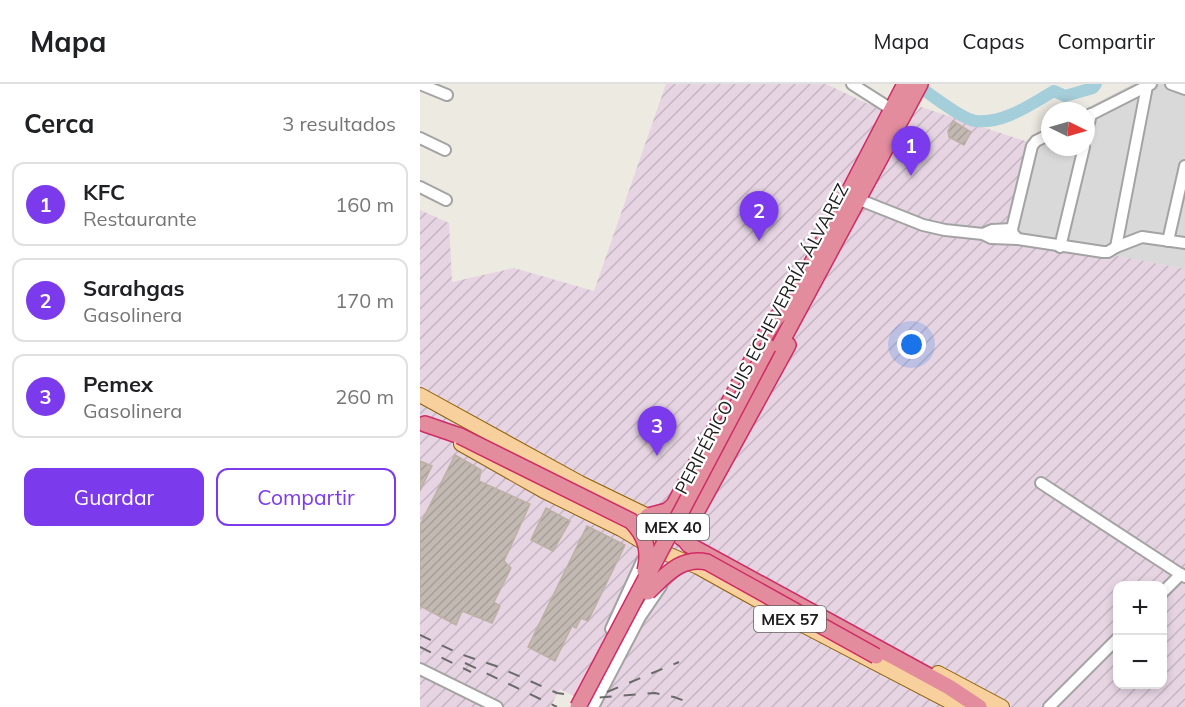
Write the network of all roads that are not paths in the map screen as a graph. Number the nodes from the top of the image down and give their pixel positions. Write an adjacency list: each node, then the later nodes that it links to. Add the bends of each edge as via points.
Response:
1 (420, 84): 7 (street)
2 (852, 84): 8 (street)
3 (920, 84): 8 (highway, PERIFÉRICO LUIS ECHEVERRÍA ÁLVAREZ / MEX 40)
4 (1171, 84): 6 (street)
5 (1149, 85): 9 (street); 22 (street)
6 (1185, 89)
7 (447, 95)
8 (901, 98): 17 (highway, PERIFÉRICO LUIS ECHEVERRÍA ÁLVAREZ / MEX 40); 24 (highway, PERIFÉRICO LUIS ECHEVERRÍA ÁLVAREZ / MEX 40)
9 (1095, 113)
10 (420, 138): 12 (street)
11 (1041, 138): 18 (street, via 1030,154)
12 (445, 150)
13 (1081, 156): 21 (street)
14 (1185, 166): 19 (street)
15 (420, 187): 16 (street)
16 (446, 200)
17 (860, 200): 18 (street, via 945,230); 23 (highway, PERIFÉRICO LUIS ECHEVERRÍA ÁLVAREZ / MEX 40)
18 (1015, 234): 21 (street)
19 (1168, 241): 20 (street); 22 (street, via 1142,237)
20 (1185, 243)
21 (1060, 247): 22 (street, via 1108,252)
22 (1116, 247)
23 (811, 287): 25 (highway, PERIFÉRICO LUIS ECHEVERRÍA ÁLVAREZ / MEX 40); 31 (highway, via 802,320)
24 (791, 304): 25 (highway, PERIFÉRICO LUIS ECHEVERRÍA ÁLVAREZ / MEX 40); 29 (highway, via 766,334)
25 (772, 350): 40 (highway, PERIFÉRICO LUIS ECHEVERRÍA ÁLVAREZ / MEX 40, bridge)
26 (420, 395): 30 (main road)
27 (422, 423): 33 (main road); 40 (highway, bridge, via 460,436 632,521 642,534 648,554)
28 (1041, 483): 38 (street)
29 (674, 505): 31 (highway, via 687,515); 32 (highway); 34 (highway, via 675,522)
30 (631, 508): 32 (main road, MEX 57); 33 (main road)
31 (698, 512): 34 (highway)
32 (648, 516): 34 (main road, MEX 57)
33 (635, 537): 34 (highway); 35 (street, PERIFÉRICO LUIS ECHEVERRÍA ÁLVAREZ); 35 (main road); 36 (main road, MEX 57)
34 (682, 538): 49 (highway, via 696,550 950,687); 50 (main road, MEX 57, via 743,566)
35 (641, 563): 37 (street, via 657,560 666,566); 44 (street, PERIFÉRICO LUIS ECHEVERRÍA ÁLVAREZ, via 575,700)
36 (698, 567): 37 (street, via 685,566); 47 (main road, MEX 57)
37 (669, 575): 46 (street, via 640,617)
38 (1183, 575): 39 (street)
39 (1167, 589)
40 (644, 590): 44 (highway, PERIFÉRICO LUIS ECHEVERRÍA ÁLVAREZ / MEX 40, bridge); 45 (highway, PERIFÉRICO LUIS ECHEVERRÍA ÁLVAREZ / MEX 40); 48 (highway, bridge, via 680,564 707,562)
41 (1113, 643): 51 (street)
42 (420, 669): 43 (street)
43 (497, 707)
44 (577, 707)
45 (588, 707)
46 (593, 707)
47 (960, 707)
48 (971, 707)
49 (979, 707)
50 (1002, 707)
51 (1049, 707)

